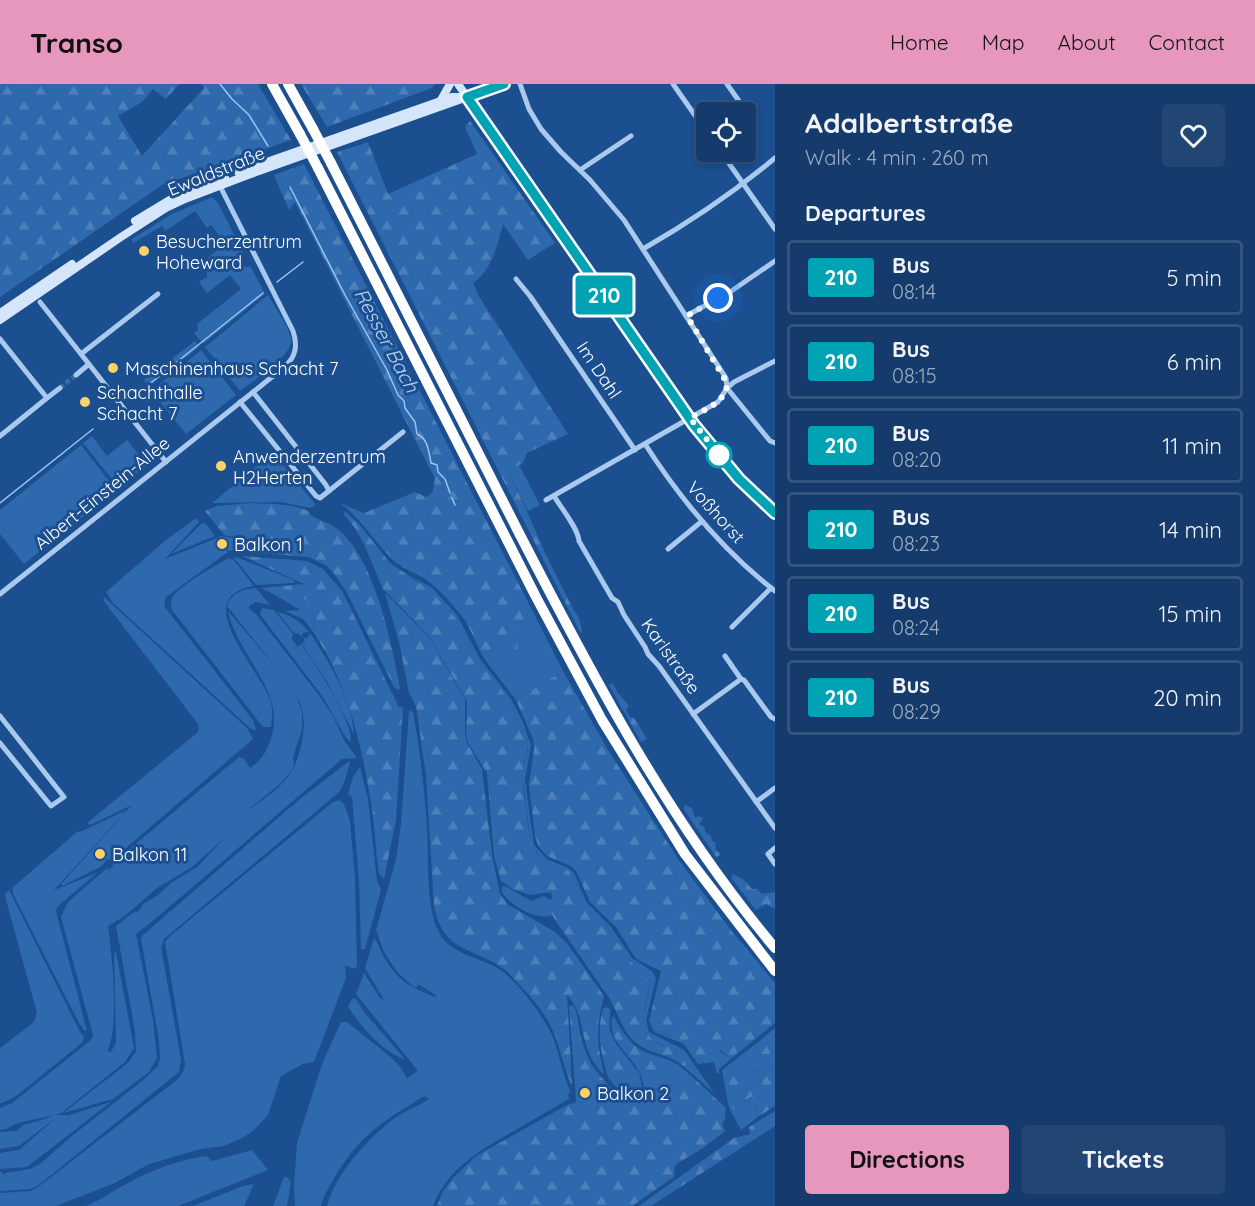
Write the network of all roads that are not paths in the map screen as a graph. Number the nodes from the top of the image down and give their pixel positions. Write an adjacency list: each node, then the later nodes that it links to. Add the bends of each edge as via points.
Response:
1 (272, 84): 66 (highway, bridge, via 596,710 685,854)
2 (288, 84): 65 (highway, bridge, via 614,713 677,816)
3 (450, 84): 10 (main road)
4 (458, 84): 9 (main road)
5 (504, 84): 9 (main road, Ewaldstraße)
6 (520, 84): 16 (street, via 541,129)
7 (673, 84): 12 (street)
8 (727, 84): 11 (street)
9 (467, 97): 10 (main road, Ewaldstraße); 17 (main road, Ewaldstraße); 38 (main road)
10 (441, 100): 17 (main road, Ewaldstraße)
11 (738, 102)
12 (696, 117)
13 (631, 136): 16 (street)
14 (775, 158): 18 (street)
15 (728, 162): 18 (street)
16 (580, 170): 20 (street, via 620,215)
17 (219, 182): 25 (main road, Ewaldstraße, via 165,201); 27 (main road, Ewaldstraße, via 166,208); 35 (street, Albert-Einstein-Allee, via 297,342 290,362)
18 (743, 184): 19 (street); 20 (street)
19 (775, 229)
20 (643, 249): 26 (street)
21 (775, 261): 26 (street)
22 (516, 279): 43 (street, Im Dahl)
23 (158, 294): 29 (street)
24 (40, 302): 29 (street)
25 (0, 313)
26 (687, 316): 34 (street, via 726,378)
27 (0, 320)
28 (0, 339): 36 (street)
29 (81, 354): 31 (street)
30 (775, 361): 34 (street)
31 (89, 364): 32 (street); 44 (street)
32 (76, 375)
33 (60, 388): 36 (street)
34 (727, 388): 38 (street, via 718,402); 41 (street)
35 (253, 392): 37 (street, Albert-Einstein-Allee); 45 (street)
36 (47, 398): 40 (street)
37 (240, 402): 44 (street, Albert-Einstein-Allee); 45 (street, via 316,496 320,498)
38 (690, 418): 42 (street); 48 (main road, via 739,479)
39 (403, 432): 45 (street)
40 (0, 436)
41 (775, 443)
42 (645, 444): 43 (street); 49 (street, Voßhorst)
43 (635, 450): 46 (street)
44 (166, 462): 52 (street, Albert-Einstein-Allee)
45 (328, 491)
46 (554, 496): 47 (street); 56 (street, Karlstraße, via 612,598)
47 (546, 500)
48 (775, 513)
49 (701, 522): 50 (street); 51 (street, Voßhorst)
50 (668, 549)
51 (773, 590): 53 (street)
52 (0, 594)
53 (732, 627)
54 (725, 656): 55 (street)
55 (741, 679): 56 (street); 58 (street)
56 (693, 714): 61 (street, Karlstraße)
57 (0, 716): 59 (street, via 64,796 51,807)
58 (775, 719)
59 (0, 742)
60 (775, 788): 61 (street)
61 (756, 802): 62 (street, Karlstraße)
62 (775, 828)
63 (775, 848): 64 (street, via 768,854)
64 (775, 864)
65 (775, 948)
66 (775, 971)

